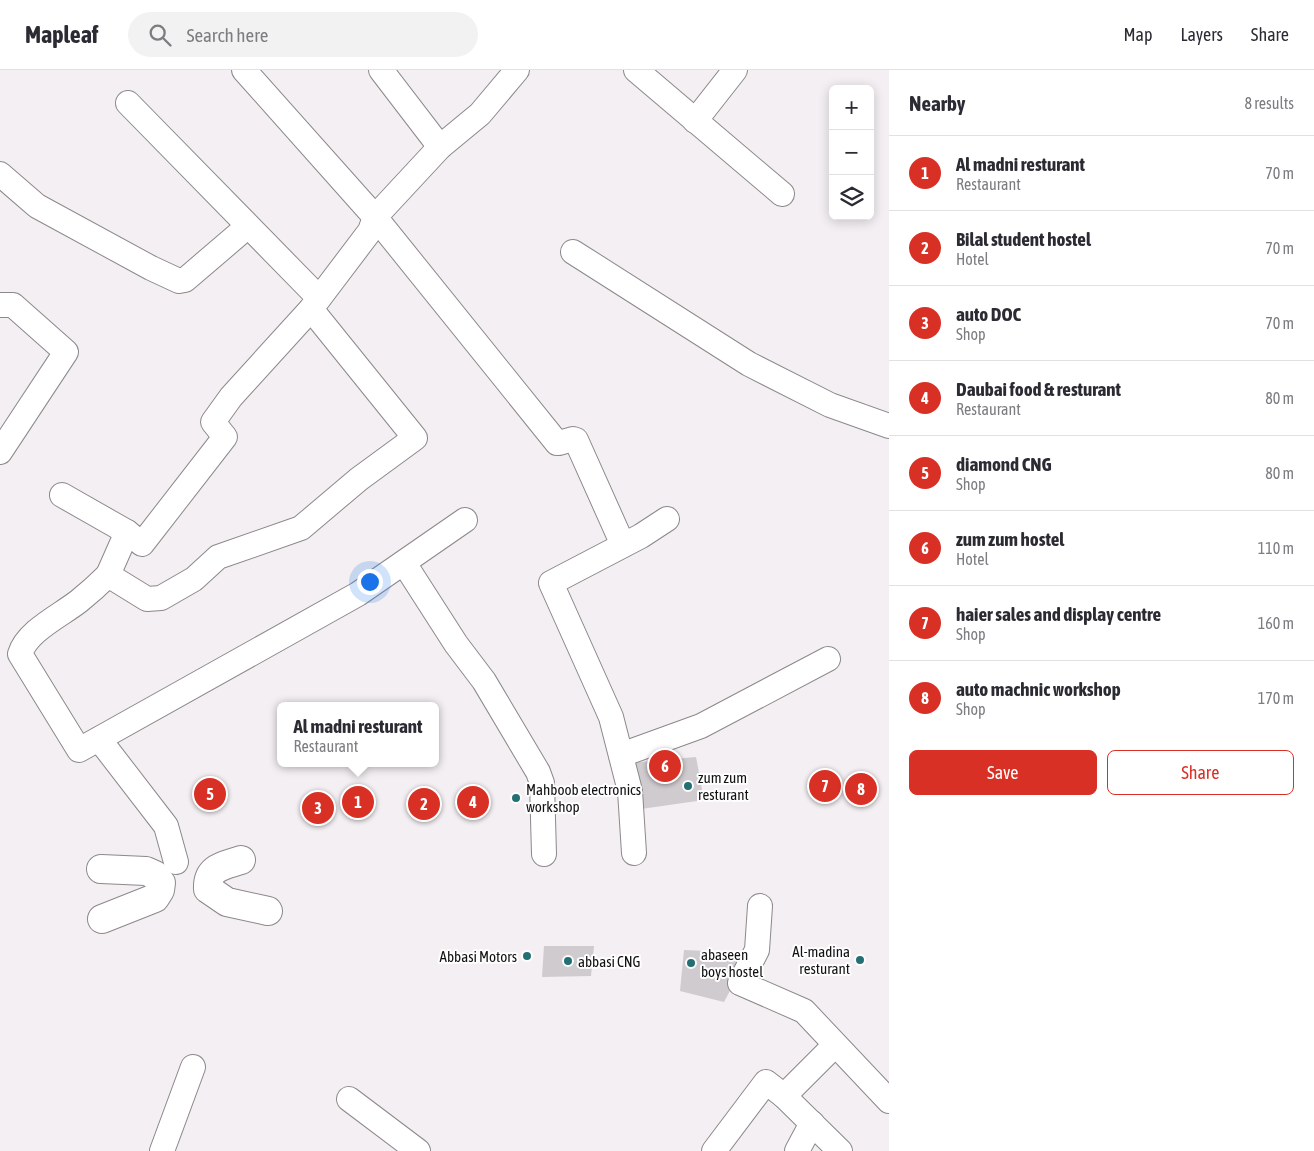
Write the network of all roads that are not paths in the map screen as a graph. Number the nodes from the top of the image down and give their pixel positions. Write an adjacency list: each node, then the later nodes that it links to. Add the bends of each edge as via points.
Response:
1 (244, 70): 11 (street)
2 (381, 70): 8 (street)
3 (517, 70): 8 (street, via 480,114)
4 (636, 70): 7 (street)
5 (735, 70): 7 (street)
6 (128, 103): 12 (street)
7 (695, 121): 10 (street)
8 (440, 147): 11 (street)
9 (0, 174): 12 (street, via 37,206 179,281 185,280)
10 (782, 194)
11 (375, 217): 14 (street, via 370,230); 22 (street, via 556,443 576,440)
12 (248, 226): 14 (street)
13 (573, 252): 16 (street, via 749,364 830,405)
14 (315, 303): 21 (street, via 231,397 214,422 225,436 142,544); 24 (street, via 415,438 359,479 301,528 218,558 194,579 161,598 147,599)
15 (0, 305): 17 (street, via 14,305 66,352)
16 (889, 426)
17 (0, 452)
18 (62, 495): 21 (street)
19 (667, 518): 22 (street)
20 (465, 520): 23 (street)
21 (127, 532): 24 (street)
22 (623, 545): 27 (street, via 551,583 611,717)
23 (404, 563): 26 (street, via 358,594); 29 (street, via 484,681 538,772 542,782)
24 (108, 575): 26 (street, via 30,636 22,645 20,654 79,750)
25 (828, 659): 27 (street, via 702,726)
26 (99, 739): 31 (street, via 166,826)
27 (621, 754): 28 (street, via 630,791)
28 (634, 853)
29 (544, 854)
30 (241, 860): 34 (main road, via 212,871 207,879 208,889 227,902)
31 (176, 862)
32 (101, 868): 35 (main road, via 146,871 161,883 155,898)
33 (760, 906): 36 (street, via 756,950 740,982 804,1011)
34 (268, 911)
35 (102, 919)
36 (835, 1045): 38 (street); 40 (street)
37 (193, 1067): 42 (street)
38 (784, 1096): 41 (street); 44 (street, via 766,1082)
39 (348, 1099): 43 (street)
40 (889, 1101)
41 (812, 1123): 45 (street); 46 (street)
42 (162, 1151)
43 (418, 1151)
44 (714, 1151)
45 (797, 1151)
46 (840, 1151)

